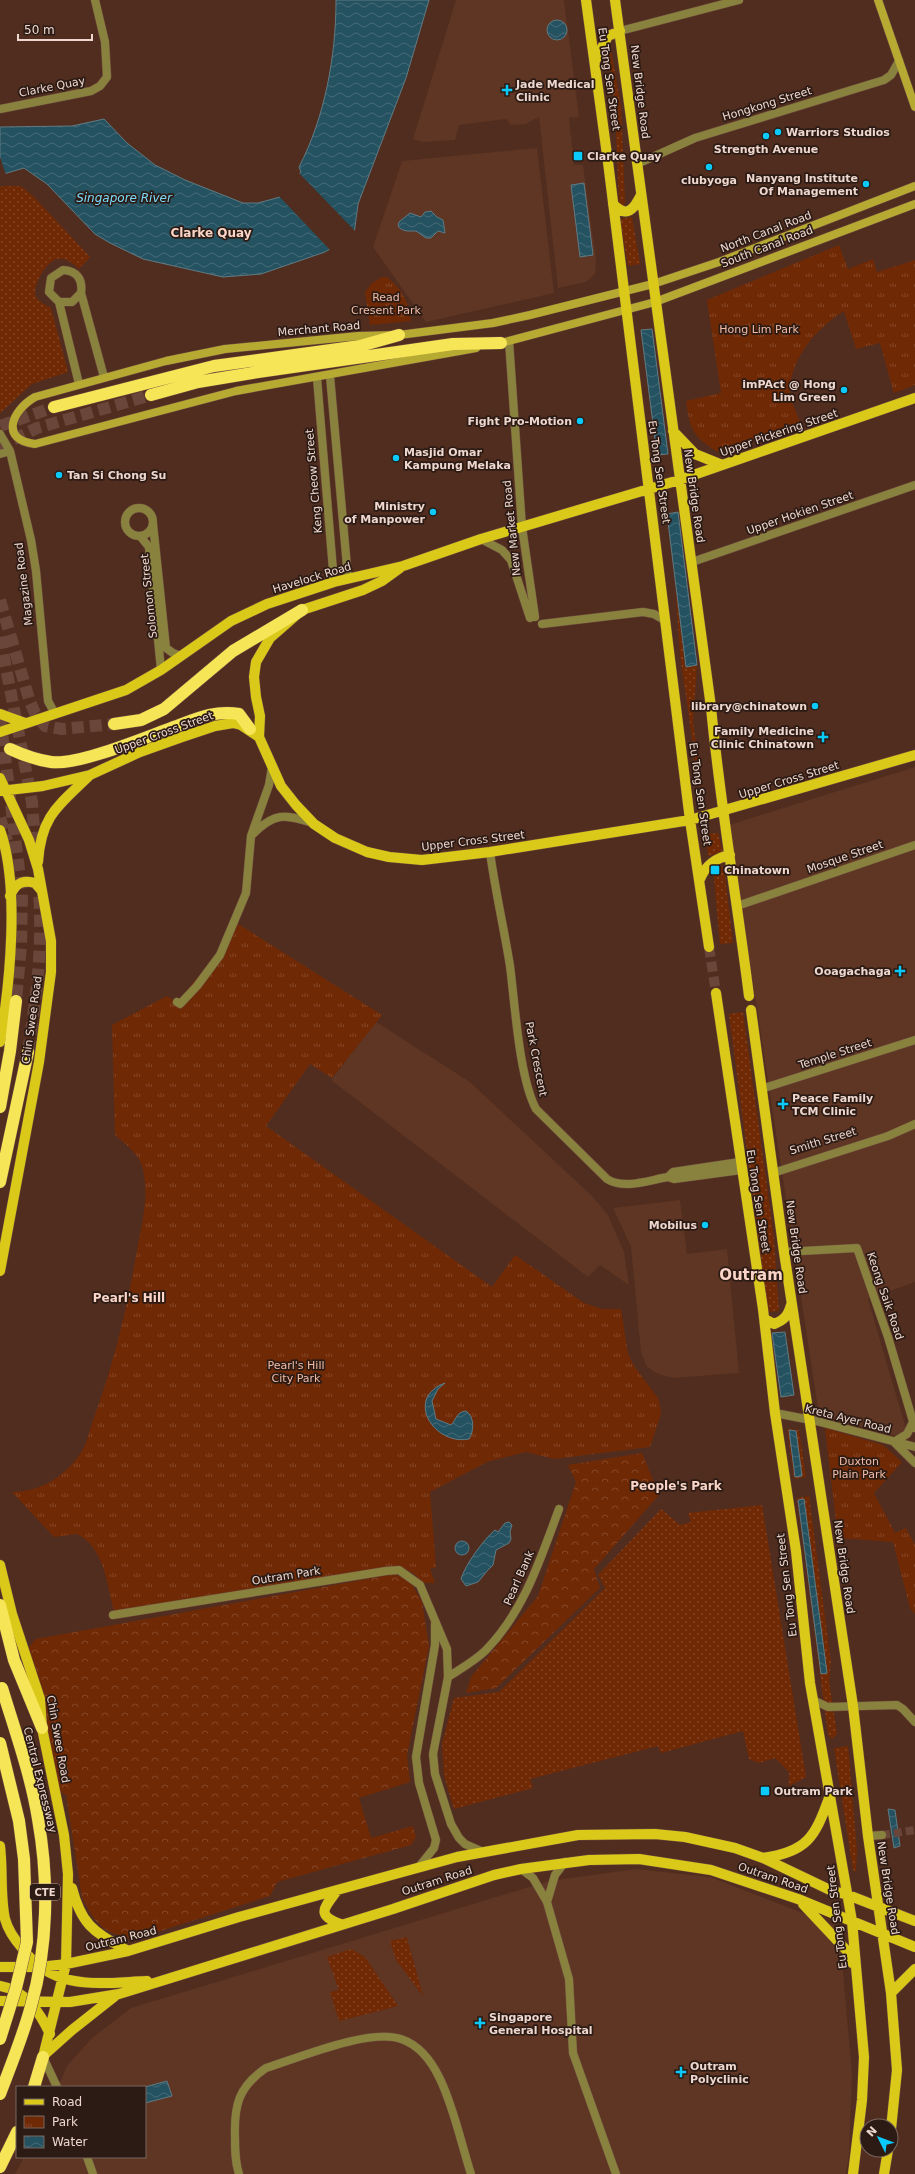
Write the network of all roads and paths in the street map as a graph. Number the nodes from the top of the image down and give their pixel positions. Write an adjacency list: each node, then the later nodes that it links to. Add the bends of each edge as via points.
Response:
1 (95, 0): 10 (street, Clarke Quay, via 105,42 105,82 91,91)
2 (586, 0): 7 (main road, Eu Tong Sen Street)
3 (615, 0): 6 (main road, New Bridge Road)
4 (739, 0): 6 (street)
5 (878, 0): 8 (street)
6 (620, 31): 7 (main road, via 608,36); 11 (main road, New Bridge Road)
7 (595, 61): 14 (main road, Eu Tong Sen Street)
8 (899, 61): 9 (street); 11 (street, Hongkong Street, via 891,75 884,80 695,138)
9 (915, 107)
10 (0, 109)
11 (637, 164): 13 (main road, New Bridge Road)
12 (915, 186): 16 (street, North Canal Road, via 719,262)
13 (641, 195): 14 (main road, via 631,210 626,212); 16 (main road, New Bridge Road)
14 (613, 204): 17 (main road, Eu Tong Sen Street)
15 (915, 204): 20 (street, South Canal Road)
16 (653, 284): 17 (street, North Canal Road); 20 (main road, New Bridge Road)
17 (623, 291): 21 (main road, Eu Tong Sen Street); 22 (street, Merchant Road, via 493,323)
18 (81, 293): 19 (street, via 72,302); 19 (street, via 82,286 76,274 62,270 51,278 49,285 50,292); 25 (street)
19 (59, 302): 27 (street)
20 (655, 302): 21 (street, South Canal Road); 33 (main road, New Bridge Road)
21 (626, 309): 23 (street); 42 (main road, Eu Tong Sen Street)
22 (399, 335): 25 (street, Merchant Road, via 358,336 225,350 166,361); 30 (highway, via 360,346 214,366)
23 (505, 342): 24 (street); 28 (highway, via 453,344 258,372 198,382); 46 (street, New Market Road)
24 (330, 376): 26 (street); 31 (street)
25 (104, 378): 27 (street, Merchant Road)
26 (316, 378): 27 (street, Merchant Road, via 236,391 35,444 21,442 14,436 12,419 22,405 35,397); 32 (street, Keng Cheow Street)
27 (79, 384)
28 (151, 395)
29 (915, 398): 37 (main road, Upper Pickering Street)
30 (54, 407)
31 (333, 411): 32 (street); 38 (street)
32 (320, 413): 39 (street, Keng Cheow Street)
33 (673, 431): 37 (main road, via 695,454); 40 (main road, New Bridge Road)
34 (0, 434): 35 (street)
35 (10, 451): 36 (street); 61 (street, Magazine Road, via 36,571 48,701)
36 (0, 454)
37 (722, 465): 40 (main road, Upper Pickering Street)
38 (338, 474): 39 (street); 43 (street)
39 (325, 476): 44 (street, Keng Cheow Street)
40 (679, 480): 42 (main road, Upper Pickering Street); 51 (main road, New Bridge Road)
41 (915, 485): 51 (street, Upper Hokien Street)
42 (649, 489): 46 (main road, Havelock Road); 56 (main road, Eu Tong Sen Street)
43 (341, 509): 44 (street); 47 (street)
44 (328, 511): 49 (street, Keng Cheow Street)
45 (153, 524): 48 (street, via 148,532); 48 (street, Solomon Street, via 151,514 145,509 129,511 124,522 126,529 132,535); 58 (street, Solomon Street, via 166,648)
46 (522, 527): 50 (main road, Havelock Road); 50 (street, New Market Road, via 532,617 511,560 502,550)
47 (344, 535): 49 (street); 53 (street)
48 (140, 536): 59 (street, Solomon Street, via 150,547)
49 (330, 537): 54 (street, Keng Cheow Street)
50 (481, 539): 52 (main road, Havelock Road)
51 (692, 562): 72 (main road, New Bridge Road, via 712,707)
52 (403, 566): 53 (main road, Havelock Road); 55 (main road, via 382,581 363,590)
53 (348, 578): 54 (main road, Havelock Road)
54 (334, 582): 58 (main road, Havelock Road, via 253,610 231,621)
55 (302, 610): 63 (highway, via 233,650 164,710 141,720); 65 (main road, via 270,638 256,662 254,677 260,716)
56 (666, 621): 57 (street, via 644,612); 73 (main road, Eu Tong Sen Street)
57 (542, 624)
58 (181, 656): 59 (main road, Havelock Road)
59 (162, 670): 61 (main road, Havelock Road, via 113,695)
60 (0, 714): 62 (main road)
61 (56, 714): 62 (main road, Havelock Road)
62 (25, 723): 64 (main road, Havelock Road)
63 (114, 724)
64 (0, 732)
65 (254, 733): 66 (highway, via 239,714 225,712 206,715 106,751 70,761 52,762); 68 (main road, Upper Cross Street); 69 (main road, Upper Cross Street, via 233,723 215,726 140,752)
66 (10, 749)
67 (915, 756): 72 (main road, Upper Cross Street)
68 (272, 767): 74 (main road, Upper Cross Street, via 281,786); 76 (street, via 269,785)
69 (90, 775): 71 (main road, Upper Cross Street, via 43,786); 82 (main road, via 53,811 40,840)
70 (0, 778): 71 (main road, Chin Swee Road)
71 (3, 791): 82 (main road, Chin Swee Road, via 29,840)
72 (722, 812): 73 (main road, Upper Cross Street); 81 (main road, New Bridge Road)
73 (690, 820): 80 (main road, Upper Cross Street); 83 (main road, Eu Tong Sen Street)
74 (314, 824): 76 (street, via 290,817 275,817 266,821); 80 (main road, Upper Cross Street, via 335,838 367,852 389,857 427,860)
75 (0, 830): 79 (main road)
76 (251, 836): 91 (street, via 246,893 220,955 197,986 180,1004)
77 (0, 840): 79 (main road)
78 (915, 845): 86 (street, Mosque Street)
79 (7, 852): 85 (main road)
80 (490, 852): 101 (street, Park Crescent, via 523,1060 534,1105 614,1184 623,1185 668,1176 674,1179)
81 (730, 855): 83 (main road, via 714,860 707,866); 86 (main road, New Bridge Road)
82 (38, 869): 84 (main road, Chin Swee Road)
83 (700, 879): 87 (main road, Eu Tong Sen Street)
84 (43, 892): 85 (main road, via 35,883 22,881 17,884); 105 (main road, Chin Swee Road, via 51,932 51,972 38,1069)
85 (10, 896): 94 (main road, via 11,934)
86 (737, 906): 89 (main road, New Bridge Road)
87 (709, 947)
88 (716, 993): 101 (main road, Eu Tong Sen Street)
89 (749, 996)
90 (16, 1001): 97 (highway)
91 (177, 1002)
92 (751, 1010): 96 (main road, New Bridge Road)
93 (915, 1040): 96 (street, Temple Street)
94 (0, 1042)
95 (28, 1052): 103 (highway)
96 (761, 1089): 99 (main road, New Bridge Road)
97 (0, 1107)
98 (915, 1124): 100 (street, Smith Street)
99 (769, 1151): 100 (street, Smith Street, via 780,1166); 102 (main road, New Bridge Road)
100 (834, 1151): 102 (street, Smith Street)
101 (741, 1166): 107 (main road, Eu Tong Sen Street)
102 (773, 1173): 104 (main road, New Bridge Road)
103 (0, 1182)
104 (784, 1252): 106 (main road, New Bridge Road); 110 (street, Keong Saik Road, via 857,1248 888,1337)
105 (0, 1270)
106 (792, 1303): 107 (main road, via 788,1316 783,1320 774,1324); 109 (main road, New Bridge Road)
107 (765, 1318): 108 (main road, Eu Tong Sen Street)
108 (776, 1414): 109 (street, Kreta Ayer Road); 121 (main road, Eu Tong Sen Street, via 796,1551)
109 (810, 1419): 111 (street, Kreta Ayer Road); 122 (main road, New Bridge Road)
110 (914, 1425): 111 (street, Keong Saik Road, via 907,1434)
111 (894, 1442): 112 (street, Kreta Ayer Road); 113 (street)
112 (915, 1447)
113 (915, 1463)
114 (559, 1509): 119 (street, Pearl Bank, via 532,1582 514,1616 486,1650)
115 (0, 1564): 124 (main road, Chin Swee Road, via 12,1614 40,1699)
116 (0, 1605): 124 (highway, via 14,1660)
117 (113, 1615): 118 (street, Outram Park, via 399,1570 420,1585)
118 (435, 1621): 119 (street, Outram Park, via 446,1649); 133 (street, Outram Park, via 435,1645 416,1757 419,1783 436,1840 434,1848)
119 (448, 1677): 130 (street, Outram Park, via 433,1754 435,1774 451,1824 459,1838 465,1844)
120 (1, 1686): 166 (highway, Central Expressway / CTE, bridge, via 38,1818 44,1859 45,1901 42,1953 32,2005)
121 (813, 1700): 122 (street, via 828,1707); 126 (main road, Eu Tong Sen Street)
122 (853, 1706): 123 (street, via 897,1705); 128 (main road, New Bridge Road)
123 (915, 1722)
124 (42, 1728): 135 (main road, Chin Swee Road, via 64,1835)
125 (0, 1743): 162 (highway, CTE, bridge, via 24,1859 26,1942 16,1988)
126 (830, 1797): 131 (main road, via 813,1836 782,1856); 137 (main road, Eu Tong Sen Street)
127 (882, 1835): 128 (street)
128 (868, 1836): 140 (main road, New Bridge Road)
129 (0, 1847): 141 (main road)
130 (484, 1852): 131 (main road, Outram Road, via 578,1835 655,1834 685,1837); 133 (main road, Outram Road)
131 (763, 1858): 137 (main road, Outram Road, via 830,1890)
132 (565, 1862): 134 (main road, Outram Road); 138 (main road, Outram Road, via 638,1859 679,1864 711,1870); 139 (street, via 555,1875)
133 (418, 1868): 136 (main road, Outram Road)
134 (521, 1869): 139 (street, via 533,1878); 144 (main road, Outram Road, via 494,1875)
135 (68, 1874): 147 (main road, via 75,1901 89,1926); 148 (main road)
136 (336, 1892): 144 (main road, via 324,1908 324,1914 327,1919); 147 (main road, Outram Road, via 239,1917)
137 (848, 1895): 140 (main road, Outram Road); 142 (main road, Eu Tong Sen Street)
138 (798, 1899): 142 (main road, Outram Road); 154 (main road, via 848,1952)
139 (547, 1902): 175 (street, via 569,1979 573,2053)
140 (877, 1906): 143 (main road, Outram Road); 145 (main road, New Bridge Road)
141 (2, 1909): 149 (main road, via 10,1930 26,1954)
142 (852, 1921): 145 (main road, Outram Road); 154 (main road, Eu Tong Sen Street)
143 (915, 1921)
144 (340, 1924): 153 (main road, Outram Road)
145 (882, 1933): 146 (main road, Outram Road); 156 (main road, New Bridge Road)
146 (915, 1947)
147 (128, 1951): 148 (main road, Outram Road)
148 (66, 1964): 149 (main road, Outram Road); 152 (main road)
149 (40, 1967): 150 (main road, Outram Road); 152 (main road)
150 (0, 1968)
151 (915, 1970): 156 (main road)
152 (62, 1979): 153 (main road, via 88,1984); 160 (main road)
153 (159, 1980): 157 (main road, Outram Road)
154 (857, 1984): 176 (main road, Eu Tong Sen Street, via 864,2057 862,2100)
155 (0, 1986): 159 (main road, via 8,1987)
156 (891, 1992): 167 (main road, New Bridge Road, via 897,2070)
157 (119, 1994): 160 (main road, Outram Road); 163 (main road, via 87,2017)
158 (0, 2000): 159 (main road, Outram Road)
159 (30, 2002): 160 (main road, Outram Road); 161 (main road)
160 (58, 2002): 161 (main road)
161 (50, 2034): 163 (main road)
162 (0, 2039)
163 (43, 2056): 164 (highway); 165 (street)
164 (34, 2086)
165 (57, 2086)
166 (0, 2094)
167 (892, 2118)
168 (16, 2134): 171 (highway)
169 (87, 2158): 172 (street)
170 (887, 2158): 177 (main road)
171 (0, 2168)
172 (93, 2174)
173 (239, 2174): 174 (street, via 235,2161 236,2103 258,2074 266,2068 354,2040 390,2037 400,2038 418,2049 435,2068 445,2090)
174 (471, 2174)
175 (616, 2174)
176 (853, 2174)
177 (884, 2174)

